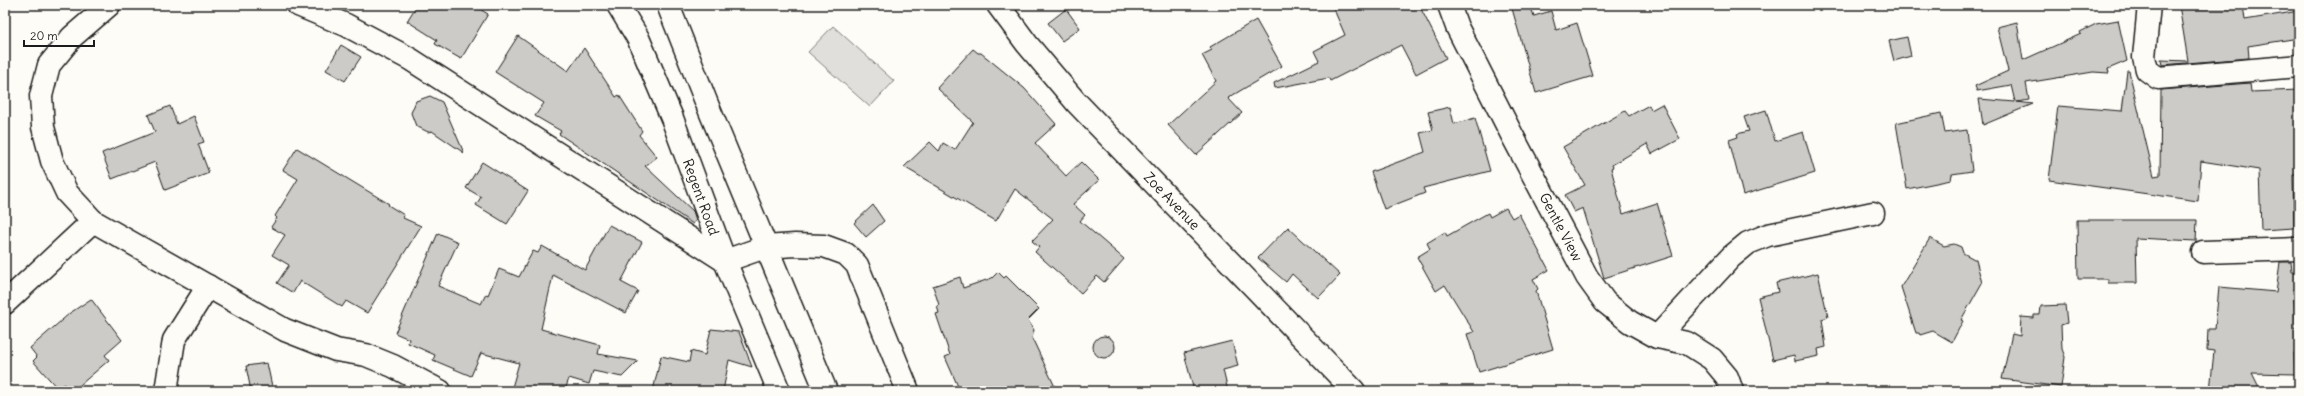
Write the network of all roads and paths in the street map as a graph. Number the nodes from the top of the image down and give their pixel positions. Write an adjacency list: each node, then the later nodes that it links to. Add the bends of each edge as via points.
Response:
1 (109, 5): 10 (street, via 72,38 48,66 41,96 43,127 52,161 67,193)
2 (298, 5): 14 (street, via 346,25 410,59)
3 (618, 5): 14 (street, Regent Road, via 638,38 666,103)
4 (668, 5): 11 (street)
5 (998, 5): 18 (street, Zoe Avenue, via 1076,102)
6 (1449, 5): 17 (street, Gentle View, via 1498,108 1587,277 1605,302 1630,322)
7 (2149, 5): 8 (street, via 2144,57 2147,70 2158,78)
8 (2299, 66)
9 (1873, 213): 17 (street, via 1768,235 1748,243 1731,257)
10 (93, 221): 15 (street); 16 (street)
11 (765, 247): 14 (street); 22 (street); 23 (street, via 824,246 846,254 858,265)
12 (2299, 249): 13 (street)
13 (2203, 252)
14 (725, 261): 21 (street, Regent Road)
15 (208, 286): 19 (street, via 174,340); 20 (street, via 285,330 336,350 366,355)
16 (5, 303)
17 (1658, 338): 24 (street, Gentle View, via 1687,343 1712,359 1727,377)
18 (1344, 388)
19 (166, 391)
20 (440, 391)
21 (779, 391)
22 (826, 391)
23 (908, 391)
24 (1732, 391)

